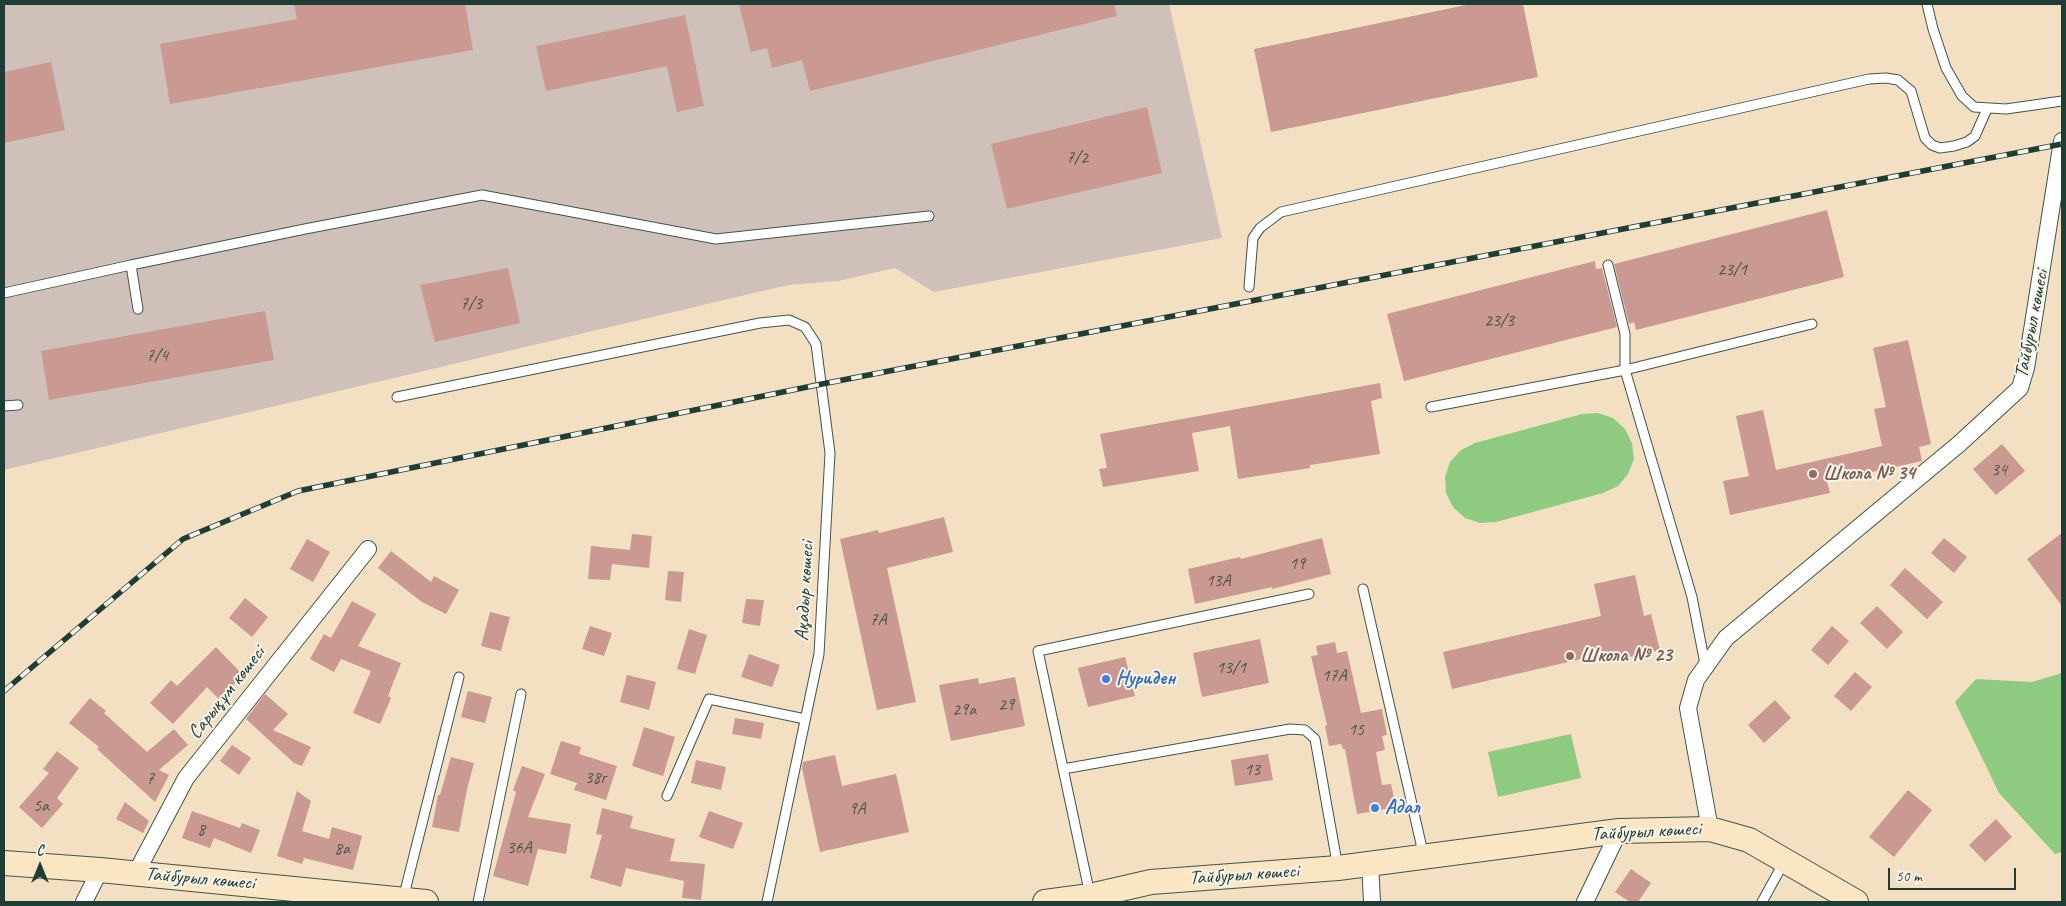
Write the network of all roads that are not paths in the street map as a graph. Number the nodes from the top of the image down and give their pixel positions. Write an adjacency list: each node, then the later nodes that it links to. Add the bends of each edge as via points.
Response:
1 (1927, 4): 3 (lane, via 1946,68 1962,96 1974,107)
2 (2062, 101): 3 (lane)
3 (1987, 109): 8 (lane, via 1975,136 1966,142 1940,148 1925,138 1911,91 1898,80 1869,79 1281,212 1260,228 1253,238)
4 (2062, 141): 20 (street, Тайбурыл көшесі, via 2026,368 2020,388 1959,444 1726,638)
5 (929, 216): 6 (lane, via 716,239 482,195)
6 (131, 265): 9 (lane); 10 (lane)
7 (1608, 265): 12 (lane, via 1625,334)
8 (1249, 287)
9 (4, 293)
10 (138, 309)
11 (1812, 324): 12 (lane)
12 (1625, 370): 16 (lane); 20 (lane, via 1692,597)
13 (397, 396): 23 (lane, Ақадыр көшесі, via 760,323 789,320 805,327 816,344 830,453 819,654)
14 (18, 405): 15 (lane)
15 (4, 406)
16 (1431, 407)
17 (368, 550): 34 (street, Сарықұм көшесі, via 186,778)
18 (1363, 589): 28 (lane)
19 (1309, 594): 24 (lane, via 1038,651)
20 (1706, 664): 26 (street, Тайбурыл көшесі, via 1696,680 1688,708)
21 (460, 677): 36 (lane)
22 (521, 694): 38 (lane)
23 (805, 720): 25 (lane, via 708,699); 39 (lane, Ақадыр көшесі)
24 (1063, 769): 32 (lane, via 1290,729 1305,730 1315,739); 35 (lane)
25 (667, 796)
26 (1710, 829): 27 (main road, Тайбурыл көшесі); 29 (main road, via 1749,840)
27 (1619, 831): 28 (main road, Тайбурыл көшесі); 42 (street)
28 (1424, 857): 31 (main road, Тайбурыл көшесі)
29 (1785, 860): 43 (lane); 44 (main road)
30 (4, 863): 33 (main road, Тайбурыл көшесі)
31 (1370, 863): 32 (main road, Тайбурыл көшесі); 41 (street)
32 (1338, 868): 35 (main road, Тайбурыл көшесі, via 1151,882)
33 (100, 870): 34 (main road, Тайбурыл көшесі); 37 (street)
34 (136, 873): 36 (main road, Тайбурыл көшесі)
35 (1080, 899): 40 (main road, Тайбурыл көшесі)
36 (415, 901)
37 (84, 902)
38 (478, 902)
39 (767, 902)
40 (1046, 902)
41 (1372, 902)
42 (1585, 902)
43 (1762, 902)
44 (1856, 902)

